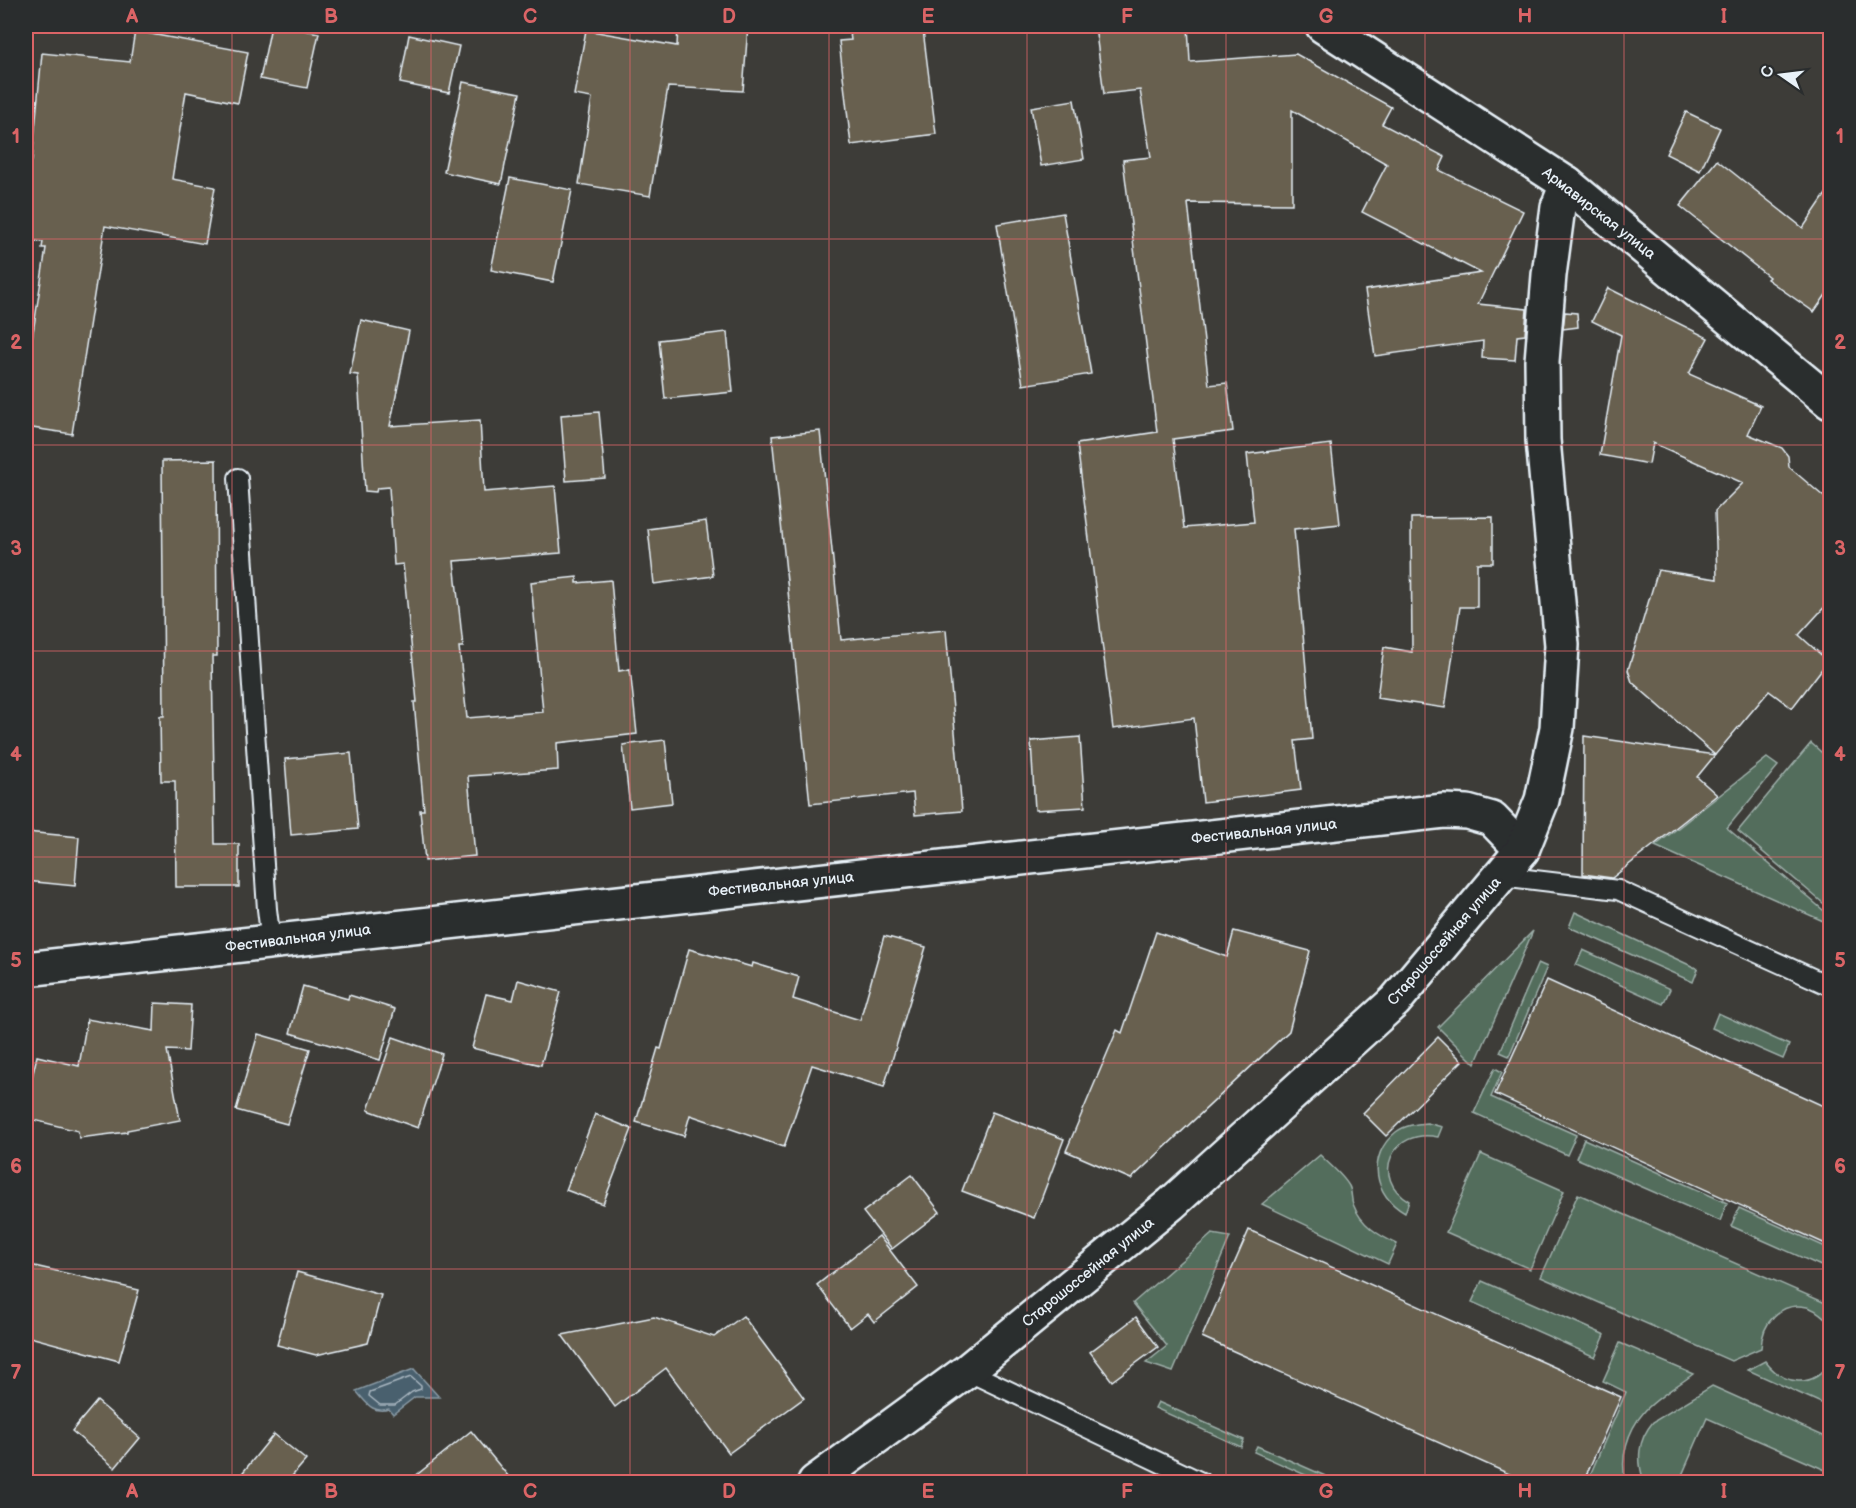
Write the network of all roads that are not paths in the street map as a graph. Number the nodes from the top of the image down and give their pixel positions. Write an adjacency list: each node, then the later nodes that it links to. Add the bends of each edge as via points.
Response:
1 (1323, 26): 2 (street, Армавирская улица)
2 (1567, 184): 3 (street, Армавирская улица); 5 (street, Старошоссейная улица, via 1558,207 1542,361 1543,440 1562,645 1557,728 1542,800)
3 (1830, 402)
4 (238, 478): 7 (lane)
5 (1522, 850): 6 (street, Старошоссейная улица); 7 (street, Фестивальная улица, via 1492,819 1444,811)
6 (1500, 876): 9 (lane, via 1617,890); 10 (street, Старошоссейная улица, via 1395,1001 1171,1204)
7 (271, 942): 8 (street, Фестивальная улица)
8 (26, 969)
9 (1830, 986)
10 (967, 1371): 11 (street, Старошоссейная улица); 12 (lane)
11 (815, 1482)
12 (1201, 1482)

